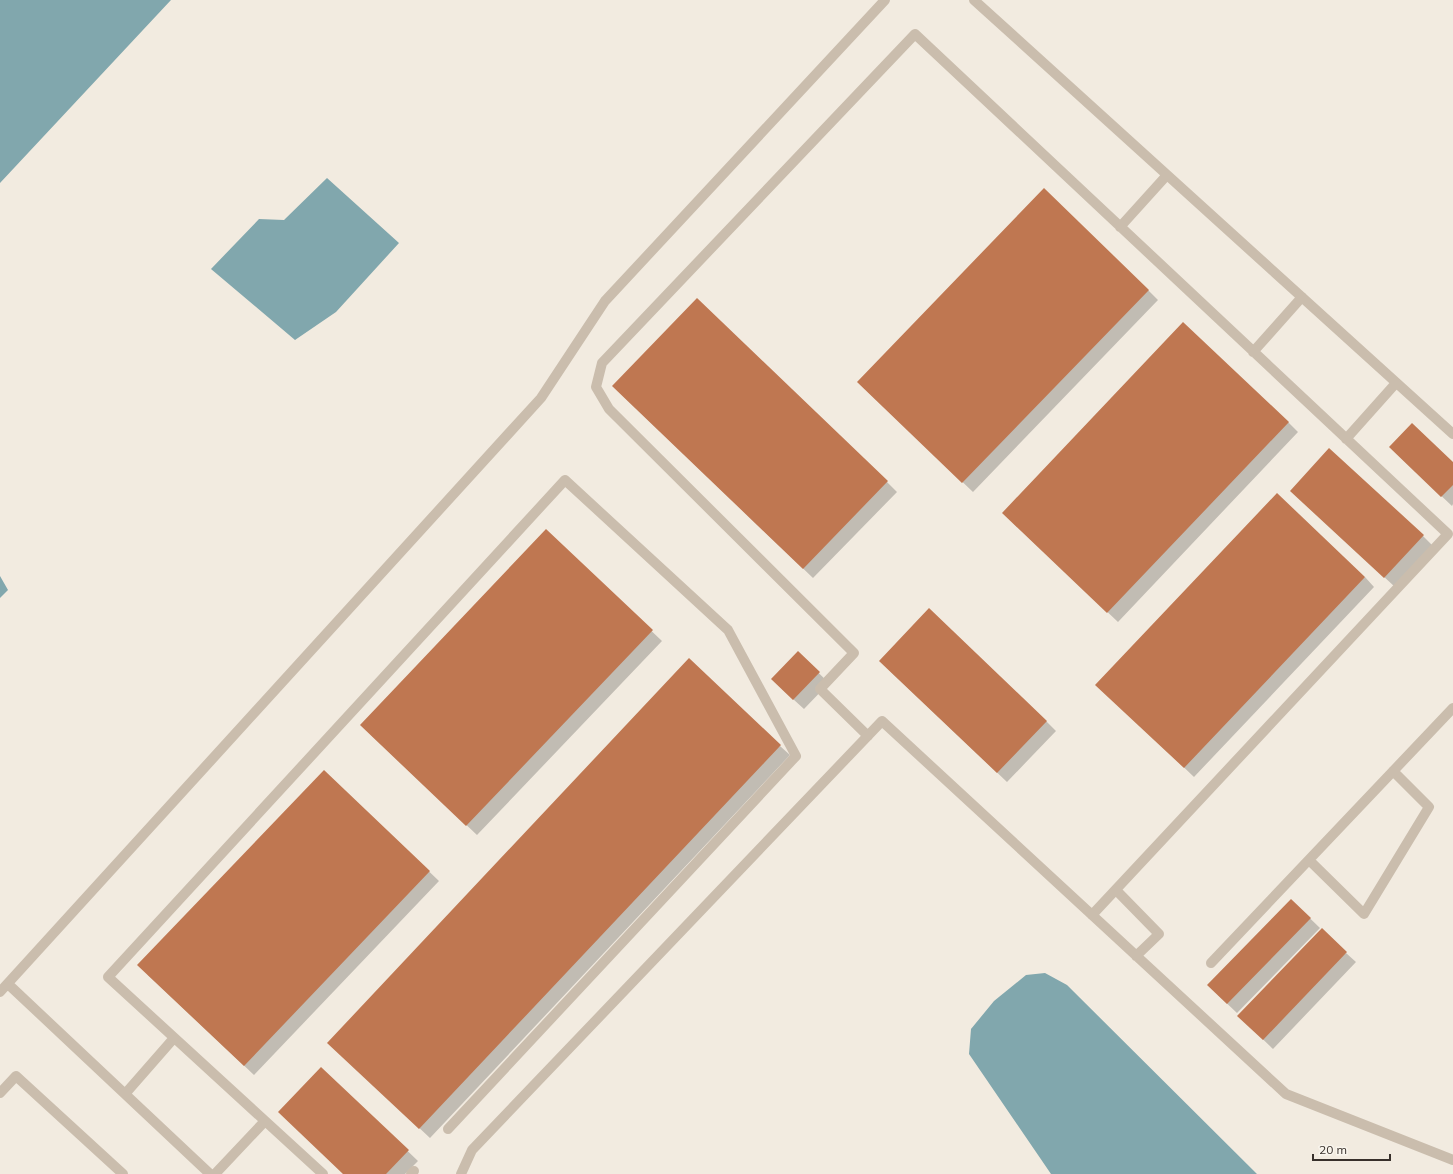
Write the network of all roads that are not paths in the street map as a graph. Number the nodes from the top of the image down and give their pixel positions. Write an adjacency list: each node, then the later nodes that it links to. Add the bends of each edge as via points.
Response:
1 (885, 0): 19 (lane, via 605,301 541,398)
2 (974, 0): 3 (lane)
3 (1167, 175): 4 (lane); 5 (lane)
4 (1120, 227): 6 (lane); 12 (lane, via 915,34 602,363 596,388 609,409 854,652 820,689)
5 (1302, 297): 6 (lane); 7 (lane)
6 (1253, 352): 9 (lane)
7 (1396, 383): 8 (lane); 9 (lane)
8 (1453, 434)
9 (1346, 439): 10 (lane)
10 (1450, 531): 15 (lane)
11 (1453, 708): 13 (lane)
12 (868, 736): 16 (lane, via 882,721); 31 (lane, via 472,1150)
13 (1393, 771): 14 (lane); 14 (lane, via 1429,807 1364,914)
14 (1309, 860): 18 (lane)
15 (1116, 890): 16 (lane); 17 (lane, via 1159,934)
16 (1092, 915): 17 (lane)
17 (1136, 956): 26 (lane, via 1286,1094)
18 (1211, 963)
19 (8, 984): 20 (lane); 23 (lane)
20 (0, 992)
21 (174, 1038): 23 (lane); 24 (lane); 25 (lane, via 108,977 564,480 728,630 796,756)
22 (0, 1093): 27 (lane, via 16,1076)
23 (125, 1094): 28 (lane)
24 (265, 1121): 29 (lane); 30 (lane)
25 (448, 1129)
26 (1453, 1160)
27 (123, 1174)
28 (210, 1174)
29 (215, 1174)
30 (323, 1174)
31 (461, 1174)

